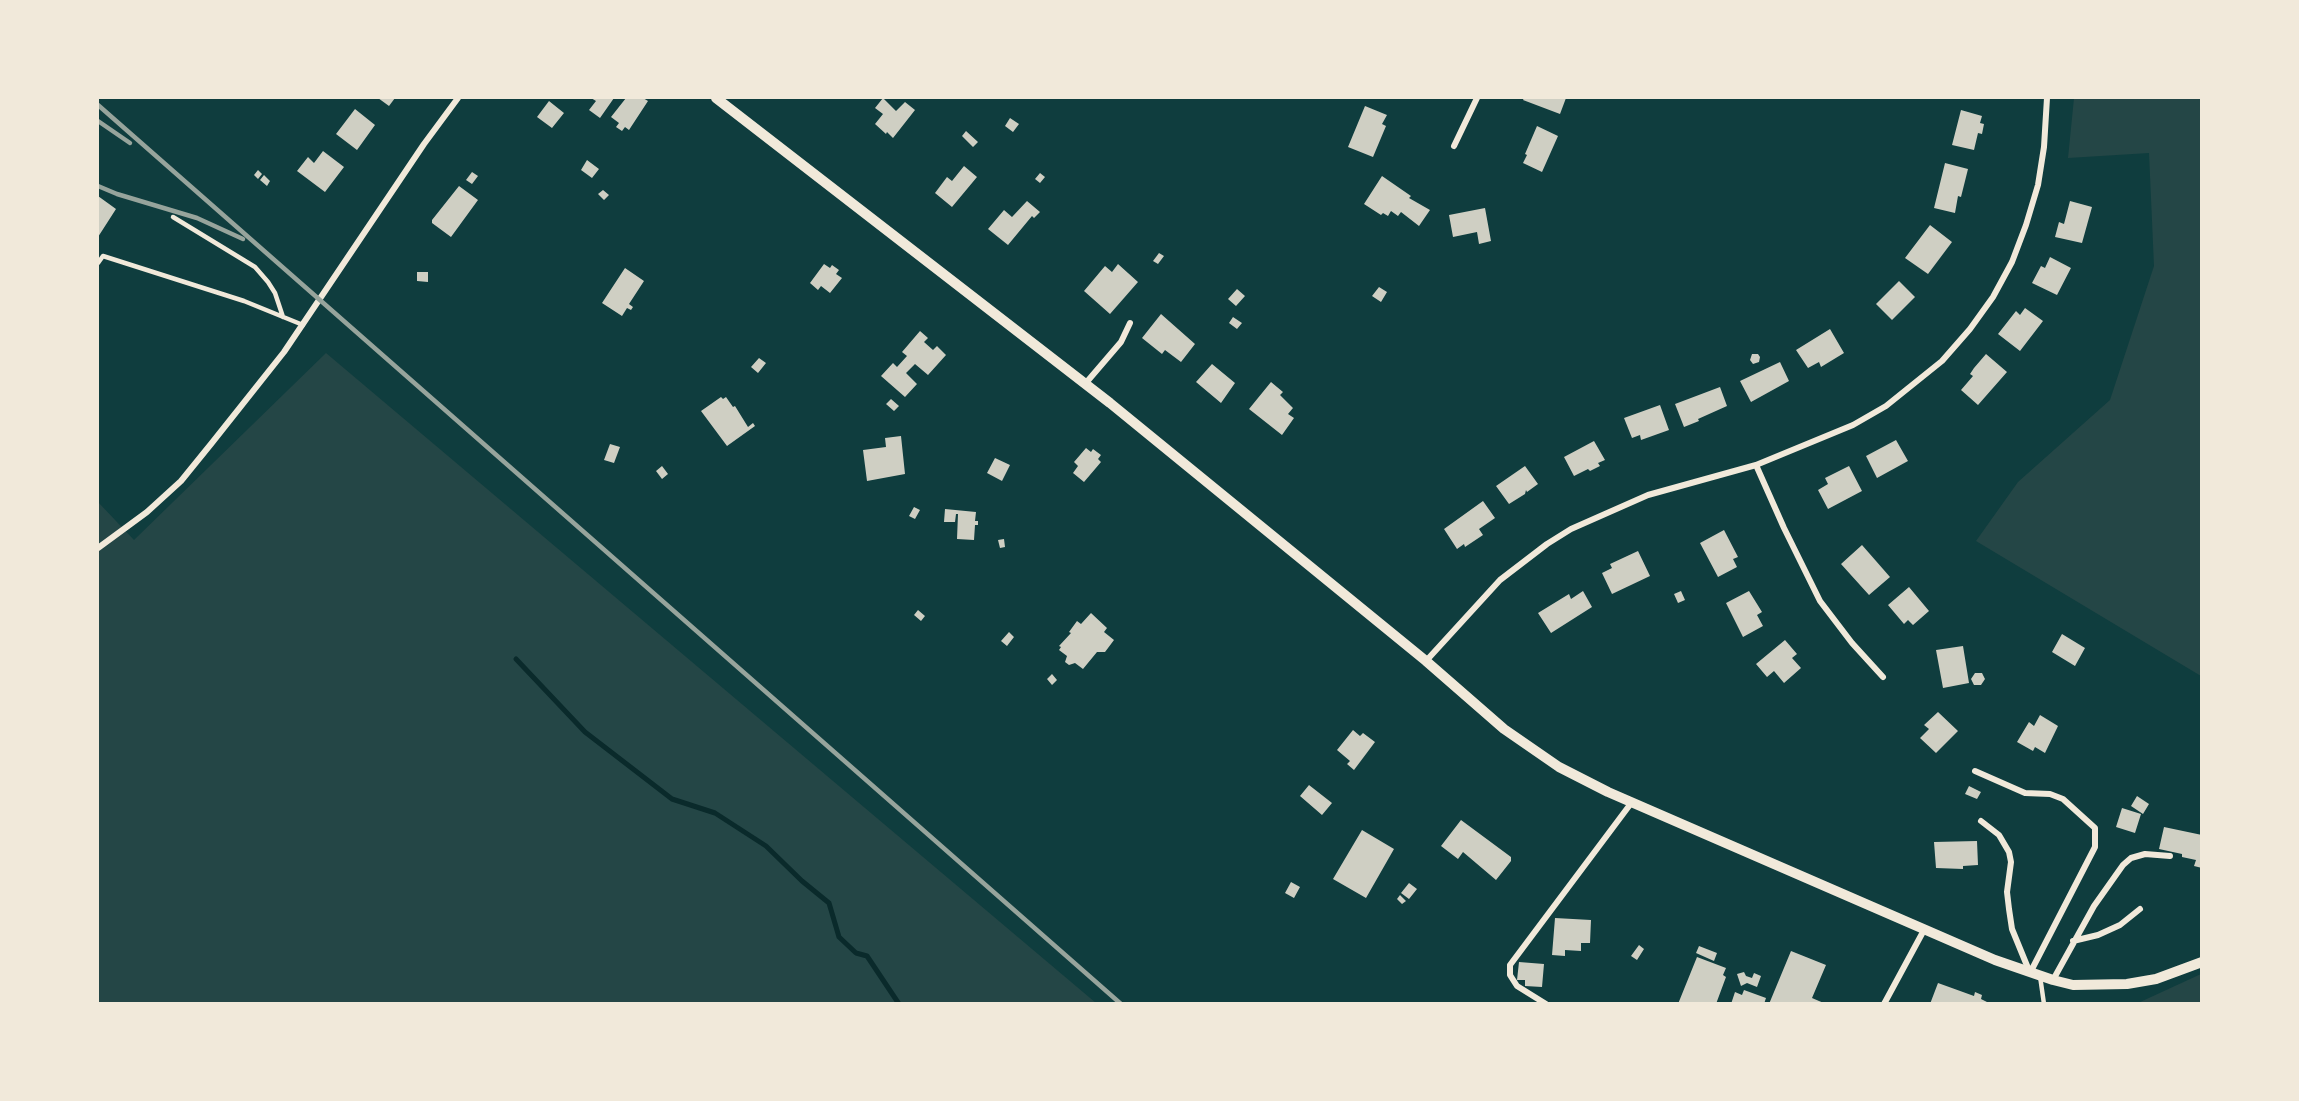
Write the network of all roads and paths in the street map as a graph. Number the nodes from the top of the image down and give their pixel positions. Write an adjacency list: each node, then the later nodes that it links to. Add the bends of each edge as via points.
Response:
1 (458, 98): 10 (street)
2 (716, 98): 11 (street)
3 (1478, 98): 5 (street)
4 (2047, 98): 12 (street, via 2043,156 2026,225 2012,262 1970,329 1942,361 1886,406 1853,425)
5 (1454, 146)
6 (173, 217): 8 (lane, via 255,267 275,293)
7 (98, 263): 8 (lane, via 103,256)
8 (283, 317): 10 (lane)
9 (1130, 323): 11 (street, via 1121,342)
10 (303, 325): 13 (street, via 181,482)
11 (1085, 384): 14 (street)
12 (1756, 465): 14 (street, via 1648,495 1571,529 1500,580); 15 (street, via 1820,601)
13 (98, 548)
14 (1426, 661): 17 (street, via 1526,746 1559,767)
15 (1883, 677)
16 (1975, 771): 24 (street, via 2025,793 2050,794 2063,800 2095,828 2095,847)
17 (1632, 802): 21 (street); 26 (street, via 1510,965 1510,975 1517,986)
18 (1981, 821): 24 (street, via 1999,835 2009,852 2012,862 2007,892 2012,929)
19 (2170, 856): 22 (street, via 2145,854 2123,865)
20 (2140, 909): 22 (street, via 2120,925)
21 (1924, 930): 24 (street); 27 (street)
22 (2073, 941): 25 (street)
23 (2202, 962): 25 (street, via 2156,979 2127,984 2073,985)
24 (2035, 974): 25 (street); 28 (lane)
25 (2052, 980)
26 (1546, 1004)
27 (1884, 1004)
28 (2044, 1004)

